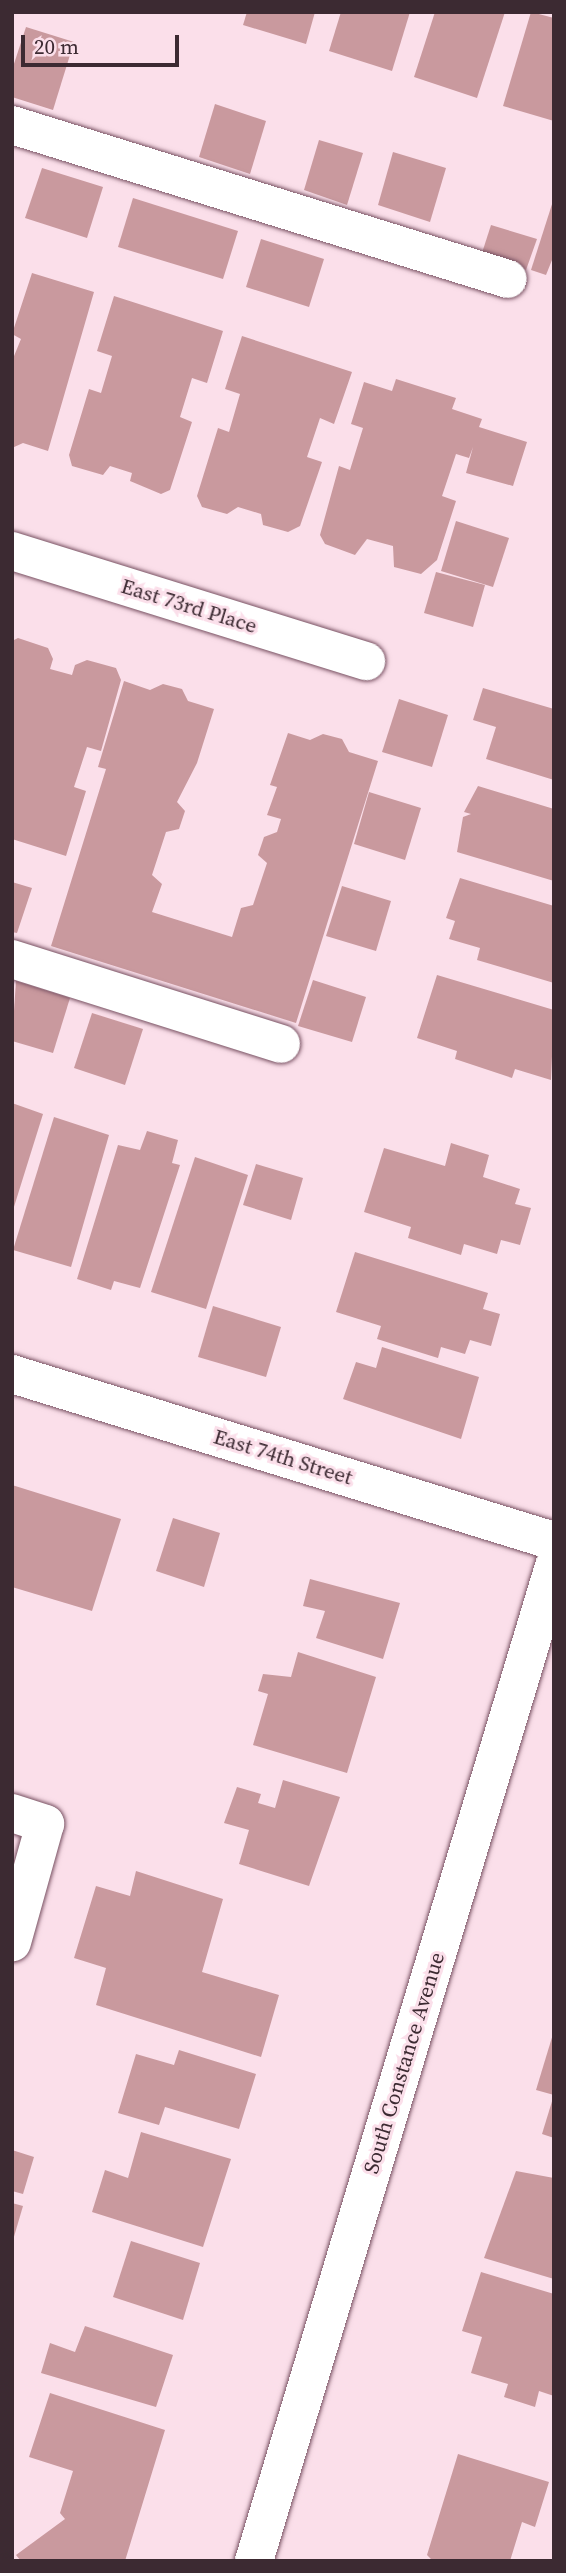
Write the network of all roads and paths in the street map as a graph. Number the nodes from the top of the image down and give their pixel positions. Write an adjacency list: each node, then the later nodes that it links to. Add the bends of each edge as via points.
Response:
1 (12, 125): 2 (street)
2 (508, 279)
3 (12, 551): 4 (street, East 73rd Place)
4 (366, 661)
5 (12, 959): 6 (street)
6 (281, 1044)
7 (12, 1374): 8 (street, East 74th Street)
8 (554, 1541)
9 (554, 1566): 12 (street, South Constance Avenue)
10 (12, 1814): 11 (street, via 45,1824)
11 (12, 1942)
12 (254, 2561)

